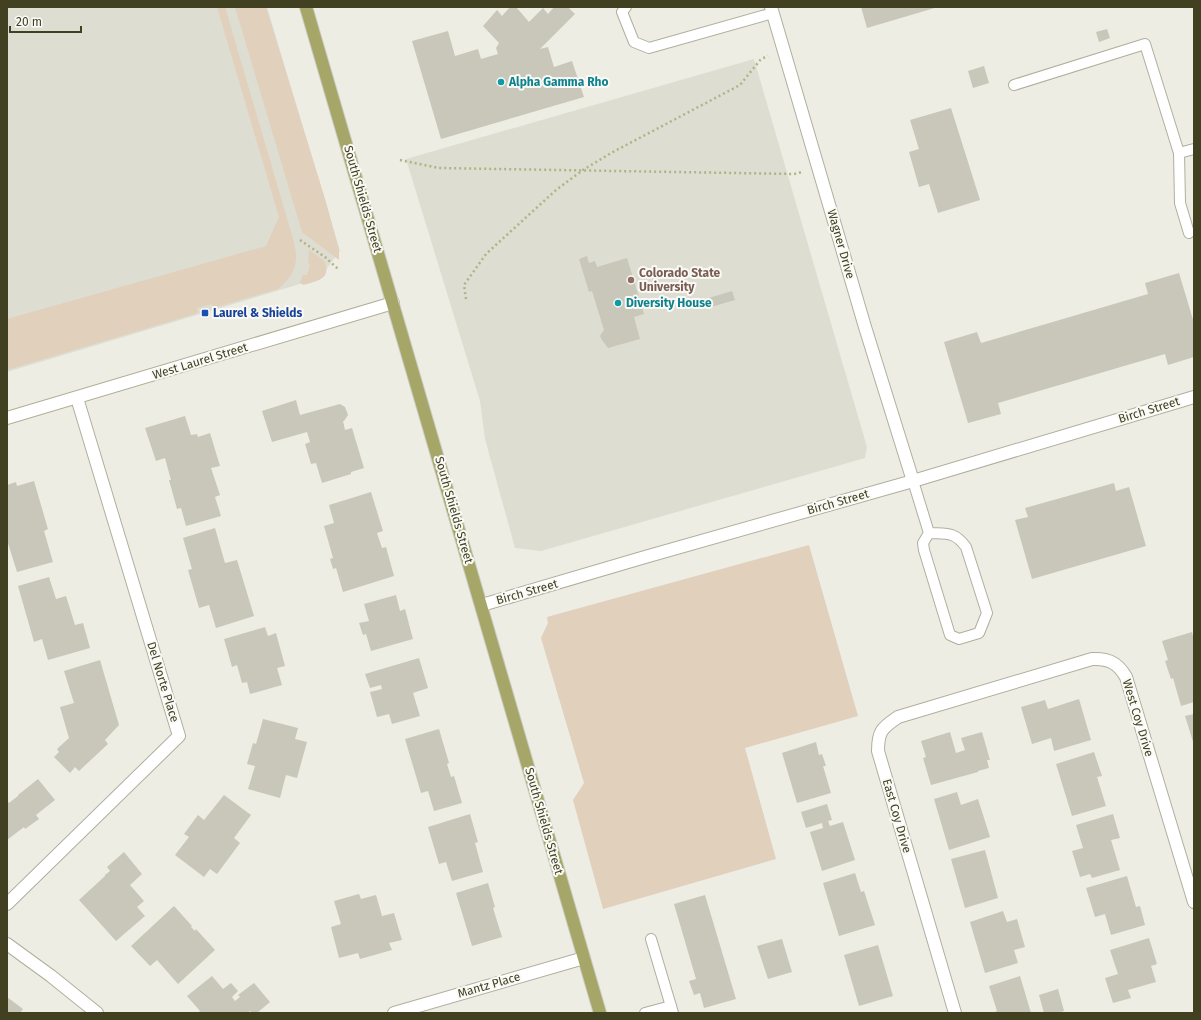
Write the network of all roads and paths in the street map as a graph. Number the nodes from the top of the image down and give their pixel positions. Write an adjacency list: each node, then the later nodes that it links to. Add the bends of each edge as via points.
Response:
1 (306, 7): 15 (main road, South Shields Street)
2 (626, 7): 3 (lane, via 622,12 634,42 649,48)
3 (772, 10): 4 (street, Wagner Drive)
4 (784, 50): 9 (street, Wagner Drive); 10 (path, via 761,58 740,85)
5 (1014, 84): 7 (lane, via 1145,44)
6 (1194, 149): 7 (lane)
7 (1179, 153): 11 (lane, via 1180,203)
8 (400, 160): 10 (path, via 439,168)
9 (818, 168): 10 (path, via 794,174); 19 (street, Wagner Drive)
10 (583, 170): 14 (path, via 556,190 486,254 464,285)
11 (1189, 233)
12 (300, 240): 13 (path)
13 (338, 269)
14 (466, 299)
15 (393, 303): 17 (street, West Laurel Street); 21 (main road, South Shields Street)
16 (1194, 397): 19 (street, Birch Street)
17 (77, 398): 18 (street, West Laurel Street); 24 (street, Del Norte Place, via 180,736)
18 (7, 418)
19 (913, 481): 20 (lane); 21 (street, Birch Street)
20 (929, 533): 20 (lane, via 923,543 924,550 950,635 959,639 979,633 987,613 966,547 960,539 949,534)
21 (482, 605): 27 (main road, South Shields Street)
22 (989, 690): 23 (street, West Coy Drive, via 1092,659 1109,660 1122,670); 33 (street, East Coy Drive, via 898,717 885,726 878,741 878,751)
23 (1194, 902)
24 (7, 904)
25 (651, 939): 28 (lane)
26 (7, 944): 29 (street)
27 (584, 958): 30 (street, Mantz Place); 31 (main road, South Shields Street)
28 (672, 1009): 32 (lane)
29 (97, 1013)
30 (394, 1013)
31 (600, 1013)
32 (645, 1013)
33 (955, 1013)

